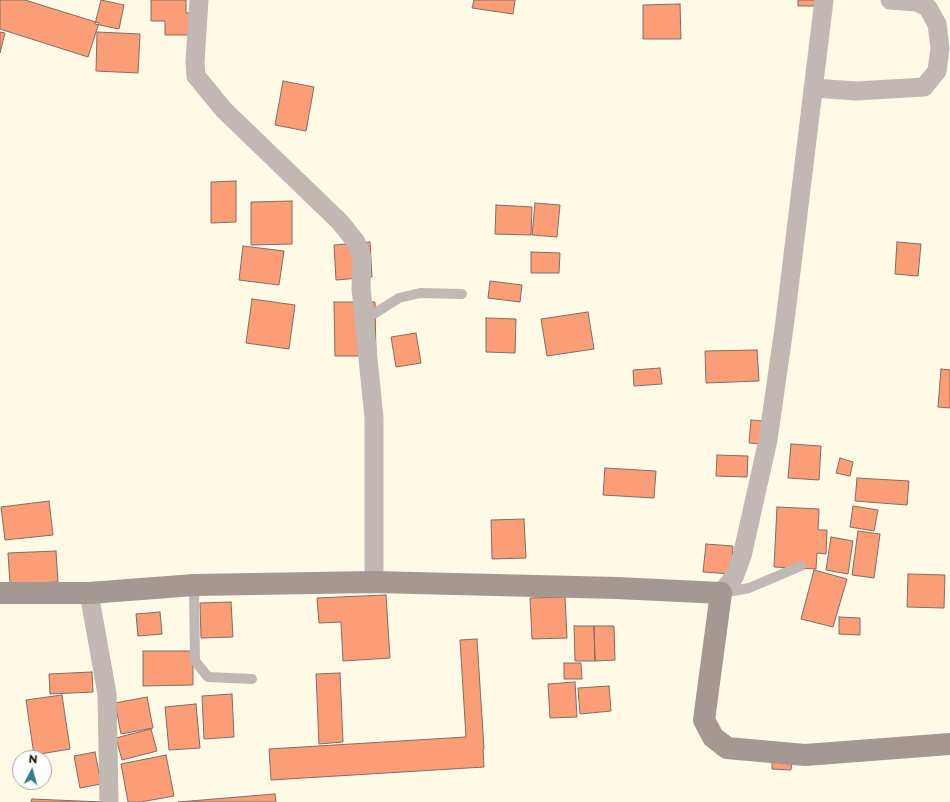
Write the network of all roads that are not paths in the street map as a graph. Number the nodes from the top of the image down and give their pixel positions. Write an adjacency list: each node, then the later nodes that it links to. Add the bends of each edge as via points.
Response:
1 (199, 0): 6 (street, via 196,76 224,110 340,222 356,242 362,258)
2 (824, 0): 4 (street)
3 (890, 0): 4 (street, via 917,2 928,8 937,24 940,48 937,71 924,87 856,91)
4 (813, 88): 12 (street, via 768,440 742,556 734,577)
5 (462, 294): 6 (lane, via 420,293 399,298)
6 (364, 320): 8 (street, via 374,418)
7 (801, 566): 12 (lane, via 749,588)
8 (374, 582): 9 (street); 12 (street)
9 (194, 585): 11 (street); 13 (lane, via 195,661 208,677)
10 (0, 592): 11 (street)
11 (89, 593): 15 (street, via 107,694)
12 (721, 593): 14 (street, via 704,720 713,737 727,748 805,755)
13 (252, 679)
14 (950, 744)
15 (109, 802)

